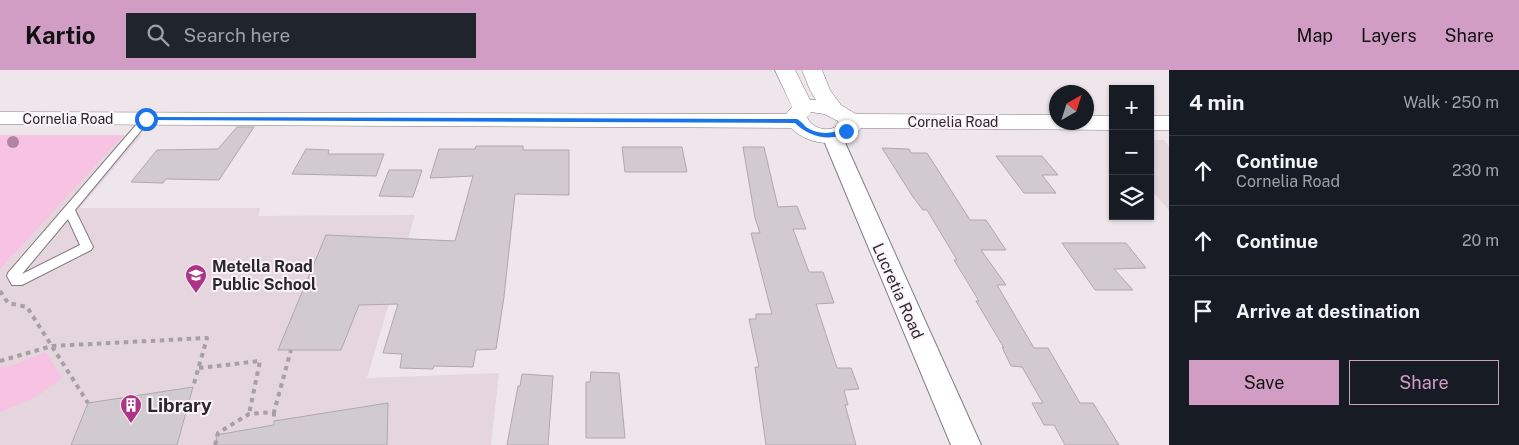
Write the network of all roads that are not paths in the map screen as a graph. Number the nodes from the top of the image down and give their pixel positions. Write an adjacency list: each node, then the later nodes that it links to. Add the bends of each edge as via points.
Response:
1 (785, 70): 3 (street)
2 (812, 70): 6 (street, Lucretia Road)
3 (800, 115): 5 (street, Cornelia Road); 6 (street, Cornelia Road, via 805,129 813,133)
4 (0, 118): 5 (street, Cornelia Road)
5 (146, 119): 12 (lane)
6 (839, 122): 7 (street, Cornelia Road); 13 (street, Lucretia Road)
7 (1049, 122)
8 (1094, 123): 9 (street, Cornelia Road)
9 (1109, 123)
10 (1154, 123): 11 (street)
11 (1169, 123)
12 (69, 209): 12 (lane, via 13,276 17,282 87,247)
13 (966, 445)

